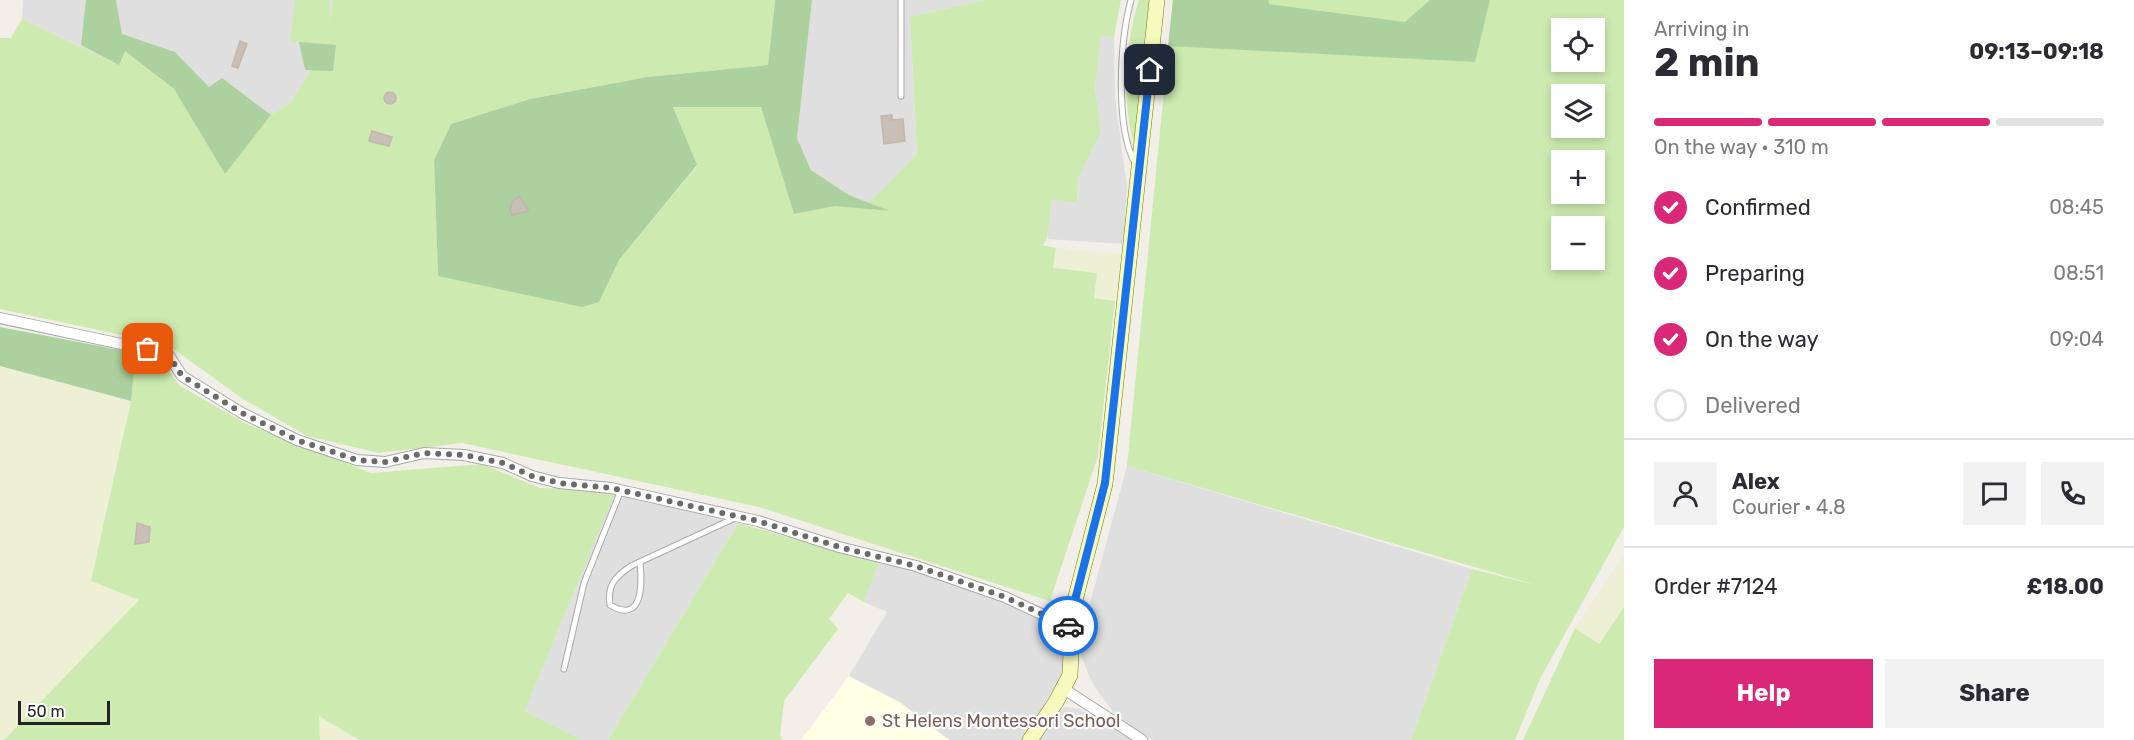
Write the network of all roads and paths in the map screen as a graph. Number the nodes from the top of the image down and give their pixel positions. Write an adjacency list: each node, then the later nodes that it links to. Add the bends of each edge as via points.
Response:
1 (902, 0): 4 (lane)
2 (1131, 0): 5 (lane, via 1123,38 1123,107 1128,149)
3 (1157, 0): 5 (main road)
4 (902, 96)
5 (1139, 171): 10 (main road, via 1105,483)
6 (0, 318): 7 (street, via 168,354 182,376 242,413 297,440 357,460 385,462 424,453 464,455 503,463 559,483)
7 (621, 490): 8 (street); 11 (lane, via 584,584)
8 (738, 516): 9 (lane); 10 (street, via 916,566 1005,597)
9 (640, 562): 9 (lane, via 611,583 610,605 618,610 636,605 640,596)
10 (1071, 628): 12 (main road, via 1070,675)
11 (564, 669)
12 (1064, 689): 13 (main road); 14 (street)
13 (1030, 740)
14 (1142, 740)

